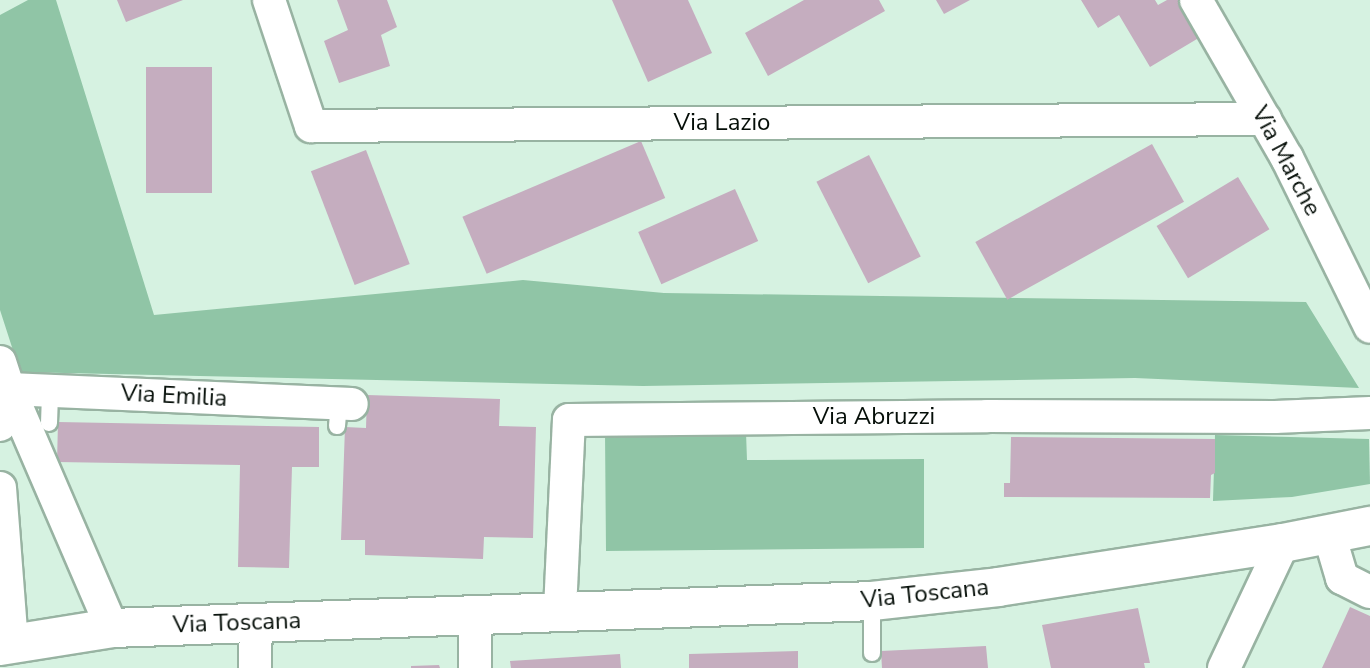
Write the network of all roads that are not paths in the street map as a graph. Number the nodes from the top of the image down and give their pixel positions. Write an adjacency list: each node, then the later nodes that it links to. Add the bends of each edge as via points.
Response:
1 (269, 0): 3 (street, Via Lazio, via 311,126)
2 (1196, 0): 3 (street, Via Marche)
3 (1265, 119): 4 (street, Via Marche)
4 (1370, 327)
5 (5, 376): 6 (street, Via Emilia); 10 (street); 20 (street)
6 (50, 389): 7 (street, Via Emilia); 9 (lane)
7 (342, 411)
8 (1370, 413): 17 (street, Via Abruzzi, via 1275,418 569,420)
9 (49, 423)
10 (0, 425)
11 (0, 488): 21 (street)
12 (1370, 526): 13 (street, Via Toscana)
13 (1329, 534): 14 (street, Via Toscana); 15 (street, via 1342,578)
14 (1283, 543): 16 (street, Via Toscana, via 998,587); 25 (street)
15 (1370, 592)
16 (872, 601): 17 (street, Via Toscana); 22 (lane)
17 (561, 610): 18 (street, Via Toscana)
18 (475, 616): 19 (street, Via Toscana); 24 (street)
19 (256, 622): 20 (street, Via Toscana); 23 (street)
20 (112, 628): 21 (street, Via Toscana)
21 (6, 645)
22 (872, 653)
23 (255, 668)
24 (475, 668)
25 (1224, 668)

